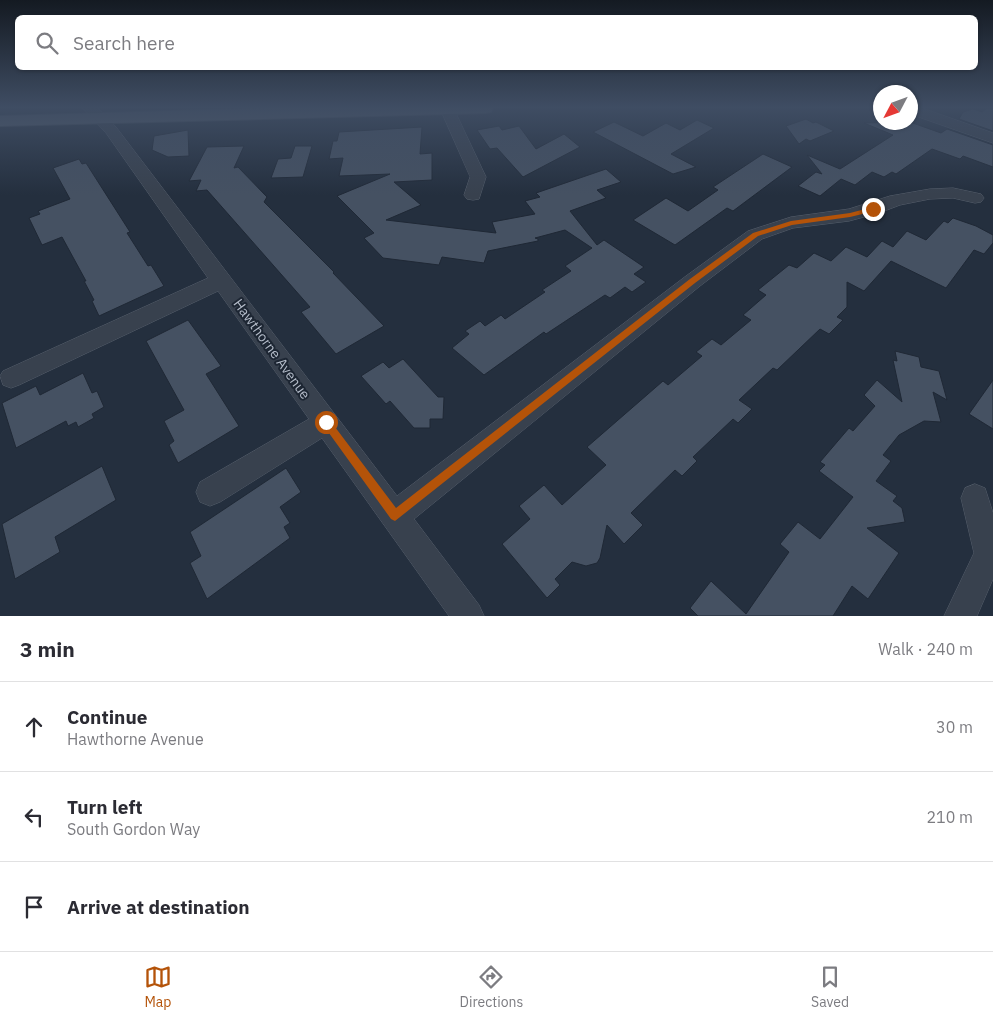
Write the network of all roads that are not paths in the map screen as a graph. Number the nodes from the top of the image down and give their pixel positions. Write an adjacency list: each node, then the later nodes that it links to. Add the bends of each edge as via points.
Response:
1 (114, 137): 5 (street, Hawthorne Avenue)
2 (460, 137): 3 (street, via 478,177)
3 (473, 194)
4 (975, 198): 10 (street, via 953,193 930,194 896,200 850,215 791,223 756,234)
5 (222, 280): 6 (street); 7 (street, Hawthorne Avenue)
6 (11, 378)
7 (326, 422): 8 (street); 10 (street, Hawthorne Avenue)
8 (210, 492)
9 (975, 498): 12 (street, via 989,554)
10 (395, 516): 11 (street, Hawthorne Avenue)
11 (468, 616)
12 (960, 616)

